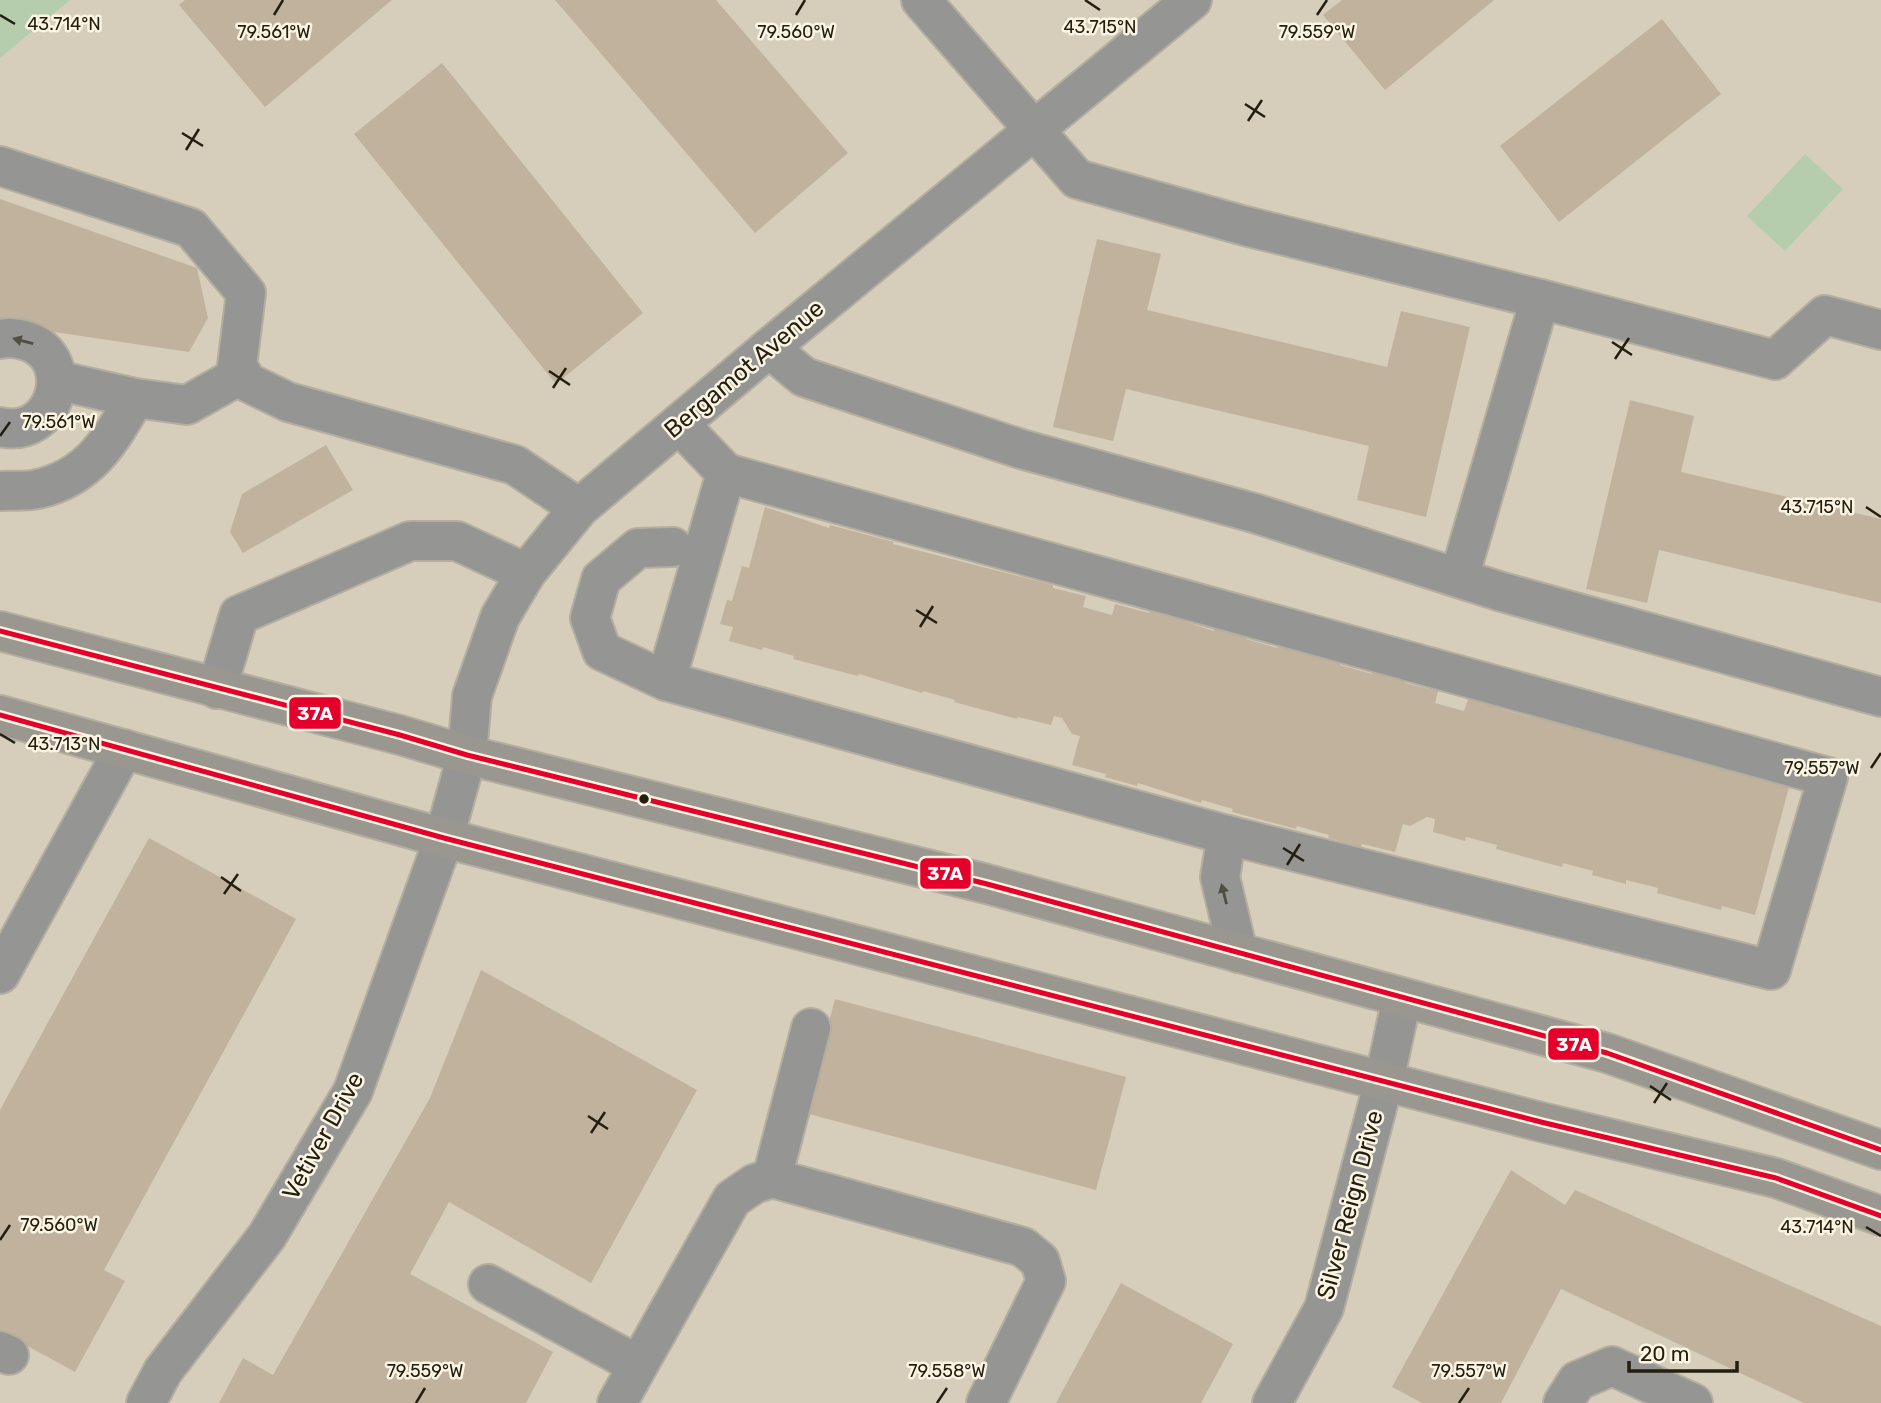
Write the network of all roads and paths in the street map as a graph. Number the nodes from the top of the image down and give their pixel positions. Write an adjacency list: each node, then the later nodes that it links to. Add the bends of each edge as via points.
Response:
1 (921, 0): 3 (street)
2 (1192, 0): 3 (street, Bergamot Avenue)
3 (1033, 131): 5 (street, via 1077,179); 8 (street, Bergamot Avenue)
4 (0, 166): 9 (street, via 191,228 246,293 237,366)
5 (1540, 299): 6 (street, via 1775,360 1825,315); 19 (street)
6 (1881, 330)
7 (0, 339): 10 (street, one-way to 7, via 53,365 34,344)
8 (769, 348): 12 (street, Bergamot Avenue); 19 (street, via 804,377 1021,449 1254,513)
9 (242, 374): 11 (street, via 187,405); 16 (street, via 247,382 288,402 516,465)
10 (56, 380): 11 (street); 13 (street, via 49,410 38,421 24,428)
11 (135, 398): 15 (street, via 108,444 76,476 37,490)
12 (679, 424): 14 (street); 16 (street, Bergamot Avenue)
13 (0, 428)
14 (726, 473): 21 (street); 27 (street, via 1828,777 1771,970)
15 (0, 491)
16 (579, 508): 18 (street, Bergamot Avenue)
17 (673, 547): 21 (street, via 638,548 601,579 590,618 602,651)
18 (526, 573): 22 (street, via 457,541 411,541 239,615); 26 (street, Bergamot Avenue, via 500,617 472,696)
19 (1460, 578): 23 (street)
20 (0, 631): 22 (main road)
21 (666, 681): 27 (street)
22 (217, 689): 26 (main road)
23 (1881, 697)
24 (0, 715): 25 (main road)
25 (124, 749): 28 (main road); 30 (street)
26 (467, 755): 28 (street, Bergamot Avenue); 29 (main road, via 987,884)
27 (1227, 835): 29 (street, one-way to 27, via 1220,877)
28 (444, 838): 33 (main road); 39 (street, Vetiver Drive, via 353,1091 267,1236 163,1371)
29 (1238, 953): 31 (main road)
30 (0, 974)
31 (1402, 998): 33 (street, Silver Reign Drive); 34 (main road, via 1607,1053)
32 (811, 1028): 35 (street)
33 (1384, 1081): 36 (main road, via 1776,1178); 42 (street, Silver Reign Drive, via 1324,1308)
34 (1881, 1150)
35 (772, 1178): 38 (street, via 732,1199); 41 (street, via 1023,1247 1040,1261 1046,1281)
36 (1881, 1216)
37 (488, 1284): 38 (street)
38 (638, 1365): 40 (street)
39 (146, 1403)
40 (617, 1403)
41 (986, 1403)
42 (1272, 1403)
43 (1563, 1403): 44 (street, via 1577,1381 1612,1366)
44 (1693, 1403)

